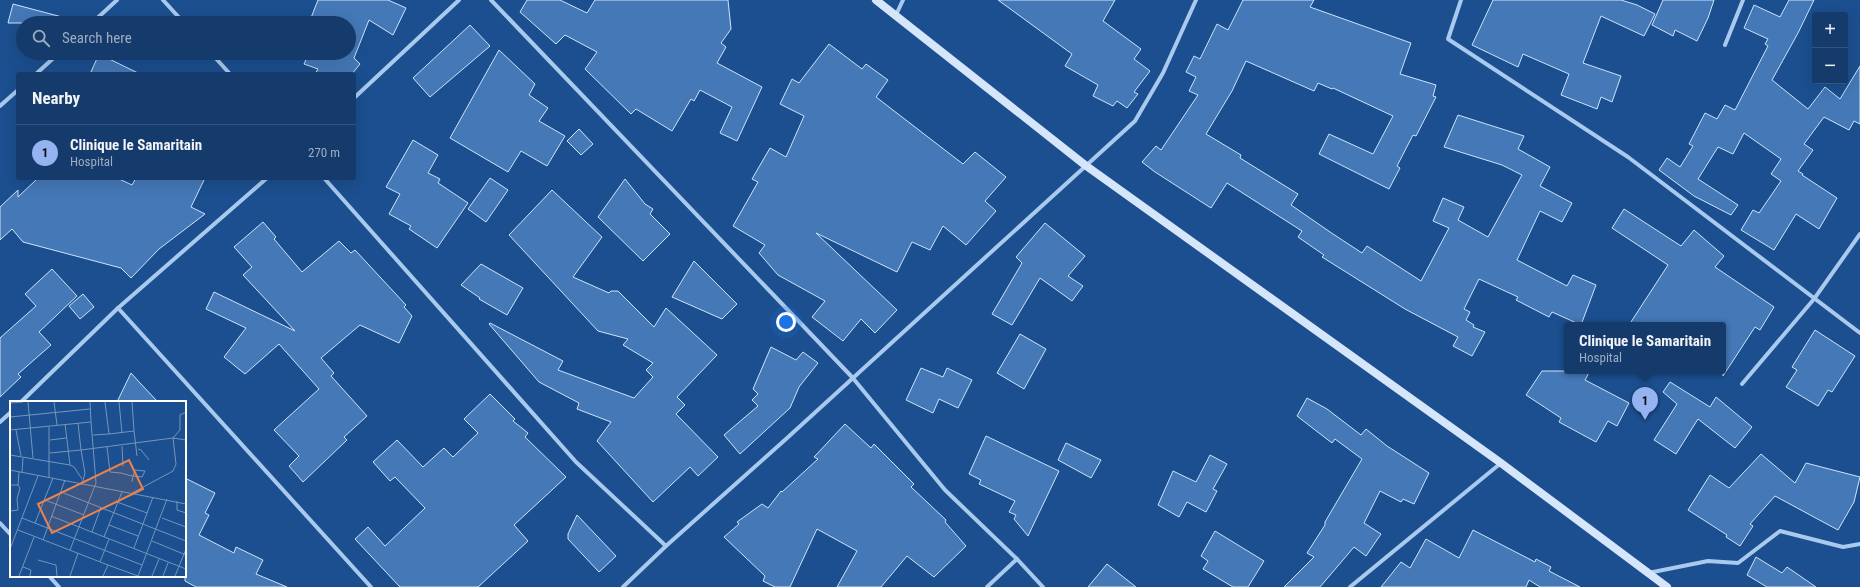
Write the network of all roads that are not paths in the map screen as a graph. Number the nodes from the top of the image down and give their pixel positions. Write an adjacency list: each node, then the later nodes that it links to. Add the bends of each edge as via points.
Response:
1 (117, 0): 11 (street)
2 (163, 0): 12 (street)
3 (459, 0): 19 (street)
4 (491, 0): 28 (street)
5 (876, 0): 10 (street)
6 (904, 0): 10 (street)
7 (1196, 0): 21 (street, via 1164,73 1135,121)
8 (1461, 0): 25 (street, via 1448,39 1628,157)
9 (1743, 0): 13 (street)
10 (896, 15): 21 (street)
11 (100, 16)
12 (178, 16)
13 (1725, 45)
14 (51, 60): 16 (street)
15 (217, 60): 17 (street)
16 (38, 72)
17 (228, 72)
18 (16, 92): 20 (street)
19 (356, 96)
20 (0, 106)
21 (1086, 165): 28 (street); 33 (street)
22 (265, 180): 26 (street)
23 (326, 180): 37 (street, via 576,462)
24 (1860, 234): 25 (street)
25 (1814, 299): 27 (street); 29 (street)
26 (118, 308): 30 (street); 42 (street)
27 (1860, 333)
28 (852, 377): 37 (street); 38 (street, via 945,490)
29 (1742, 384)
30 (22, 401)
31 (10, 413): 32 (street)
32 (0, 422)
33 (1500, 463): 39 (street); 46 (street)
34 (0, 523): 35 (street)
35 (10, 534)
36 (1860, 544): 39 (street, via 1843,547 1780,531 1738,564 1708,561)
37 (666, 546): 43 (street)
38 (1017, 559): 44 (street); 45 (street)
39 (1648, 573): 47 (street)
40 (50, 577): 41 (street)
41 (59, 587)
42 (371, 587)
43 (623, 587)
44 (987, 587)
45 (1043, 587)
46 (1350, 587)
47 (1667, 587)

